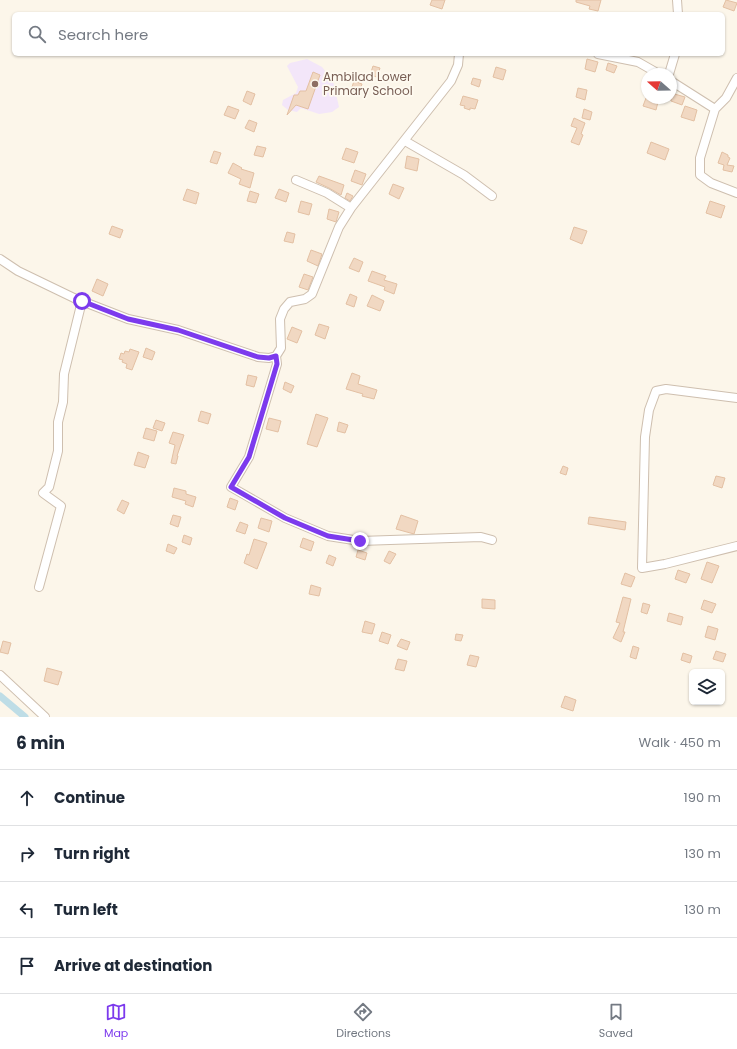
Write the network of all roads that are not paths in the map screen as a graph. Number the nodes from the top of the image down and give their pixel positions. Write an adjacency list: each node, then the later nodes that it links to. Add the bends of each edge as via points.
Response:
1 (677, 0): 2 (street)
2 (678, 12)
3 (460, 56): 11 (street, via 451,81)
4 (608, 56): 6 (street, via 638,62)
5 (674, 56): 7 (street)
6 (649, 68)
7 (671, 68)
8 (737, 78): 10 (street, via 726,98)
9 (677, 85): 10 (street)
10 (715, 109): 13 (street, via 700,158 700,175 711,183)
11 (405, 141): 14 (street, via 464,175); 15 (street)
12 (296, 180): 15 (street, via 327,193)
13 (737, 193)
14 (492, 196)
15 (351, 208): 18 (street, via 339,227 312,294 305,299 290,302 284,309 280,319 281,348)
16 (0, 259): 17 (street, via 18,271)
17 (82, 301): 18 (street, via 128,319 178,330 258,357); 22 (street, via 64,374 58,422 58,451 49,487 43,493 61,506)
18 (276, 356): 20 (street, via 277,364 249,457 231,487 285,518 328,536 360,541 480,537)
19 (737, 398): 21 (street, via 666,389 656,391 649,410 645,437 642,568)
20 (492, 540)
21 (737, 546)
22 (39, 587)
23 (0, 675): 24 (street)
24 (45, 717)

